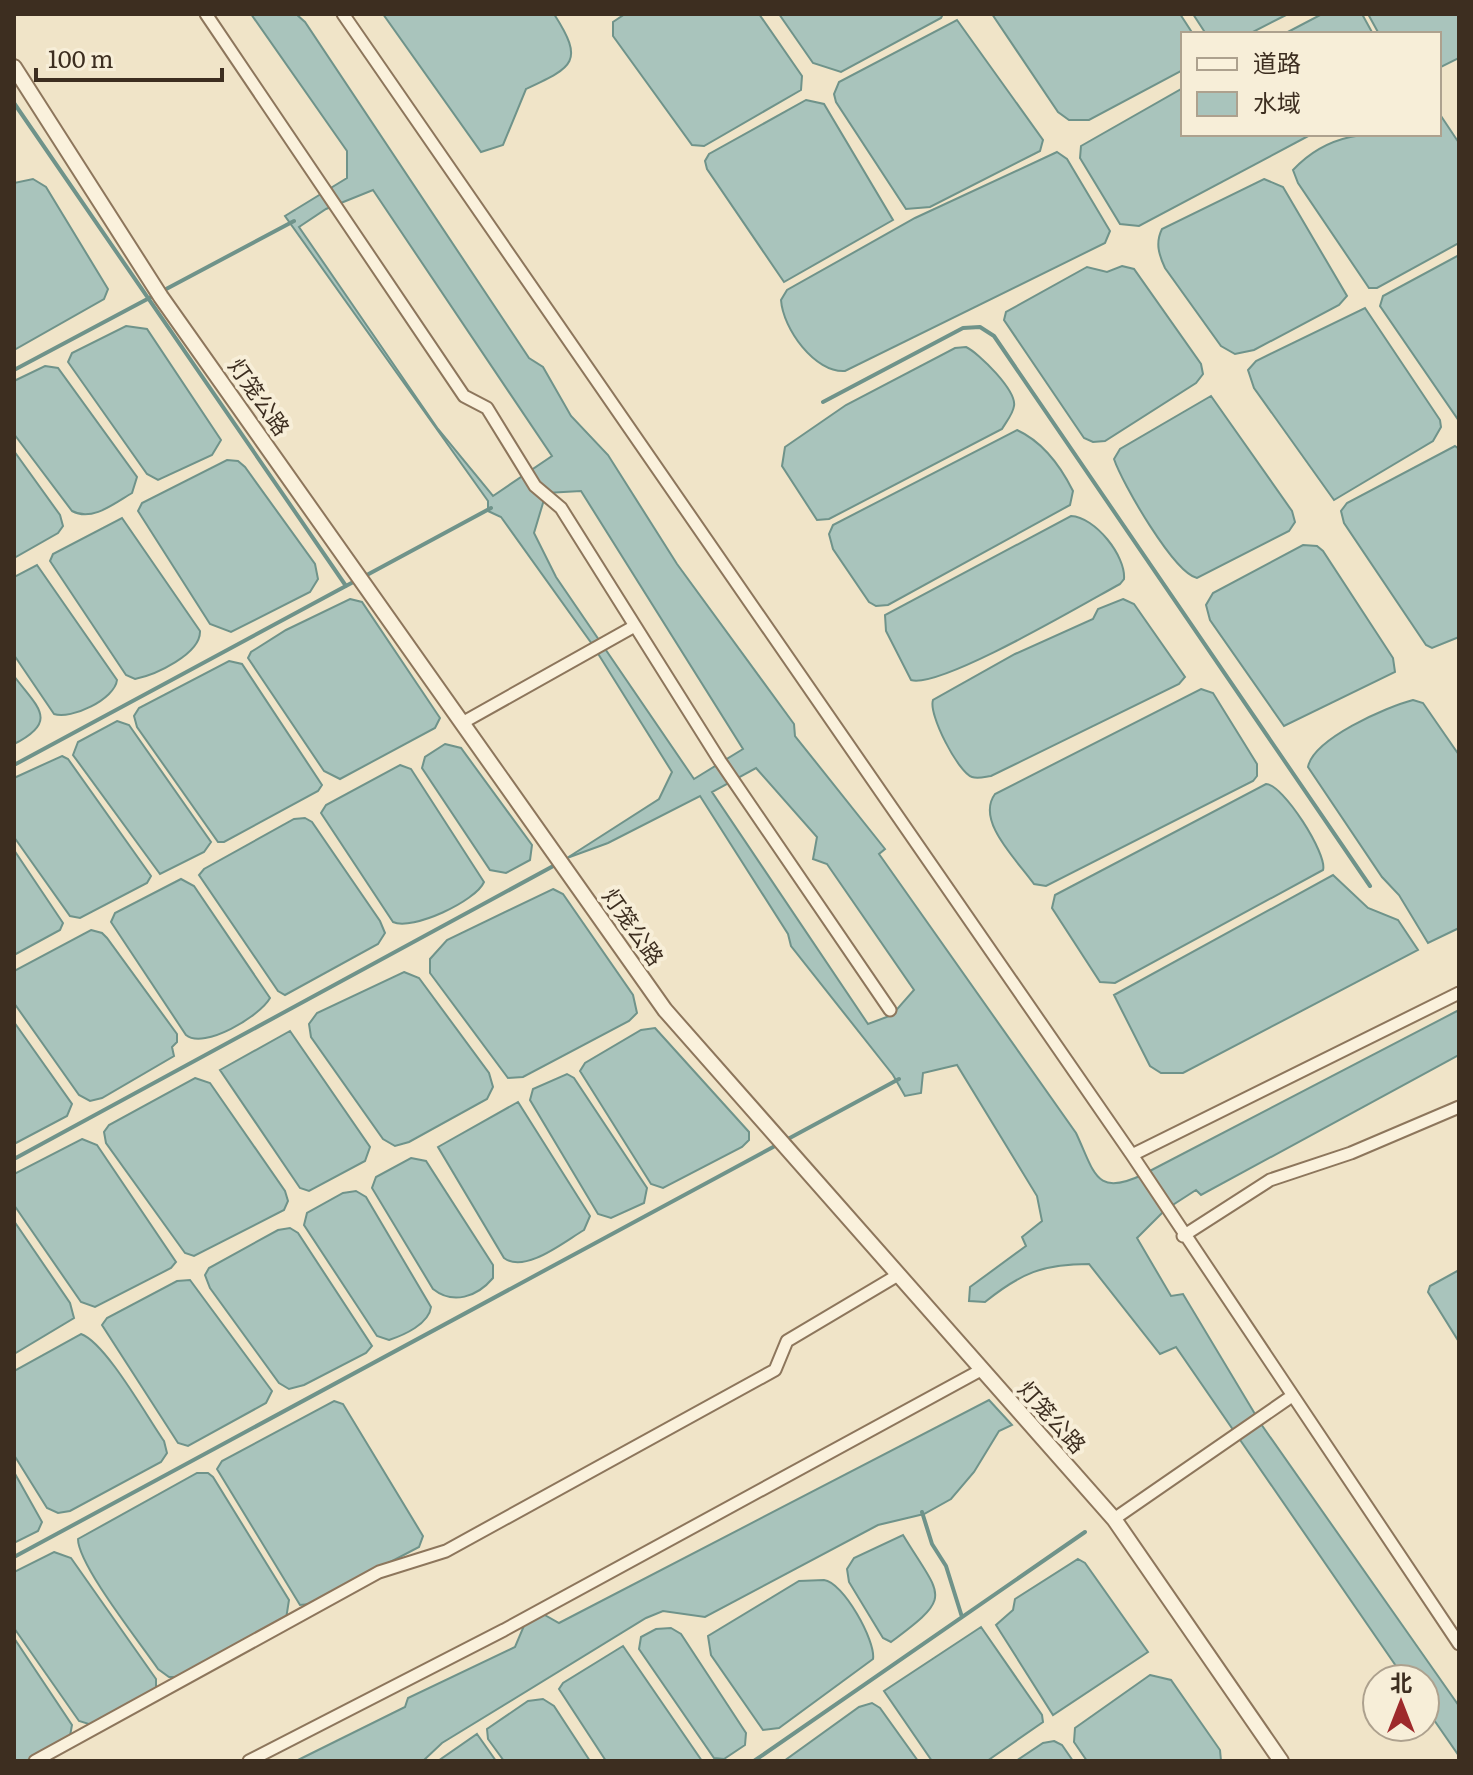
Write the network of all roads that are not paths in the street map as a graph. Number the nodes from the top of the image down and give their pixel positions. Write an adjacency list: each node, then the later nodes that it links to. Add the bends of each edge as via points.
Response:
1 (206, 14): 7 (street, via 464,396 487,408 535,486 561,508 720,761)
2 (343, 14): 9 (street)
3 (14, 67): 5 (street, 灯笼公路, via 158,291)
4 (633, 627): 5 (street)
5 (462, 723): 11 (street, 灯笼公路, via 665,1010)
6 (1459, 993): 9 (street)
7 (890, 1010)
8 (1459, 1107): 10 (street, via 1270,1180)
9 (1132, 1155): 10 (street)
10 (1183, 1236): 13 (street)
11 (898, 1275): 12 (street, 灯笼公路); 16 (street, via 787,1341 775,1370 446,1551 379,1572)
12 (981, 1370): 14 (street, 灯笼公路); 17 (street, via 504,1630)
13 (1292, 1396): 14 (street); 15 (street)
14 (1114, 1519): 18 (street, 灯笼公路)
15 (1459, 1644)
16 (35, 1761)
17 (249, 1761)
18 (1281, 1761)

